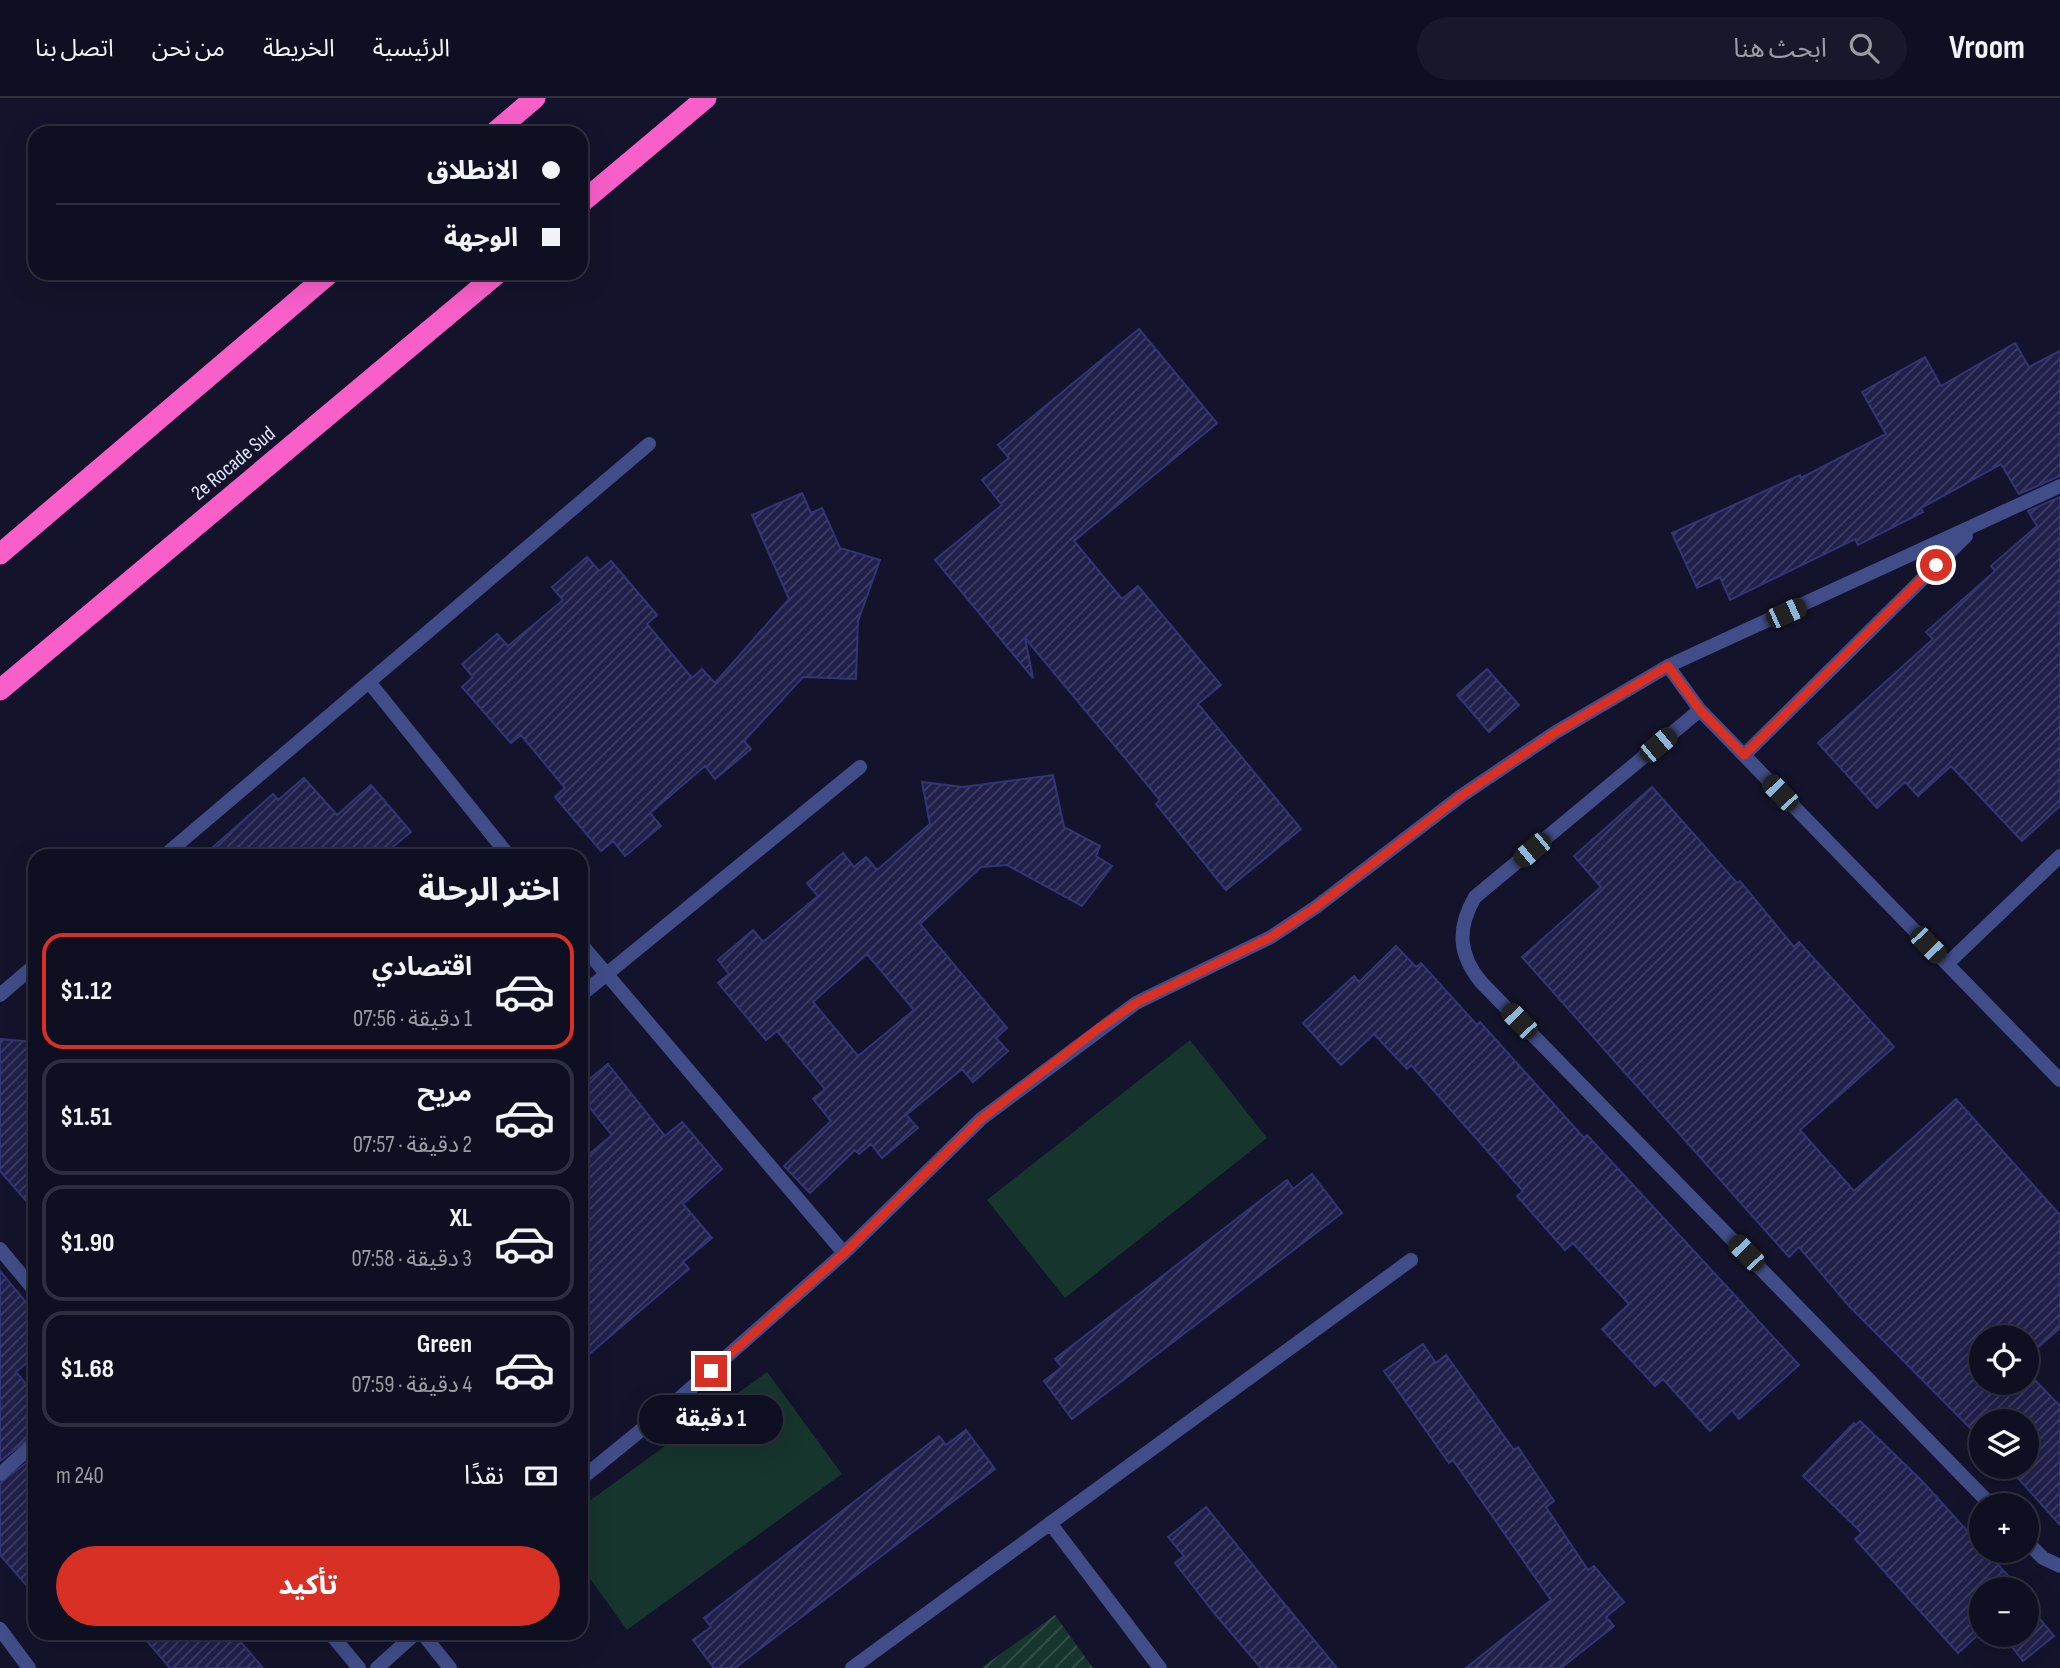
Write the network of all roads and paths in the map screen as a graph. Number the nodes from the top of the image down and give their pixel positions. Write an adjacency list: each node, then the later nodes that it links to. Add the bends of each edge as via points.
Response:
1 (535, 98): 3 (highway)
2 (706, 98): 4 (highway)
3 (502, 126)
4 (588, 197)
5 (322, 280): 10 (highway)
6 (490, 280): 13 (highway, 2e Rocade Sud)
7 (649, 444): 12 (street)
8 (2060, 486): 9 (street)
9 (1975, 527): 11 (street); 15 (street)
10 (0, 554)
11 (1668, 666): 14 (street); 28 (street, via 1472,788 1271,937 1136,1003 1098,1029 981,1119)
12 (369, 682): 17 (street); 18 (street)
13 (0, 690)
14 (1700, 710): 15 (street); 34 (street, via 1475,897 1461,932 1462,950 1481,982)
15 (1744, 755): 21 (street)
16 (860, 767): 23 (street)
17 (172, 849)
18 (503, 849)
19 (2060, 856): 21 (street)
20 (588, 953): 23 (street)
21 (1947, 964): 26 (street)
22 (28, 971): 25 (street)
23 (606, 975): 24 (street); 28 (street)
24 (588, 989)
25 (0, 995)
26 (2060, 1080)
27 (0, 1249): 30 (street)
28 (844, 1253): 32 (street)
29 (1410, 1259): 35 (street)
30 (28, 1283)
31 (28, 1449): 33 (street)
32 (588, 1473)
33 (0, 1474)
34 (1980, 1493)
35 (1050, 1523): 46 (street); 47 (street)
36 (2039, 1554): 37 (street)
37 (2060, 1566)
38 (0, 1629): 42 (street)
39 (336, 1640): 43 (street)
40 (408, 1640): 44 (street)
41 (428, 1640): 45 (street)
42 (29, 1668)
43 (359, 1668)
44 (377, 1668)
45 (450, 1668)
46 (852, 1668)
47 (1160, 1668)

